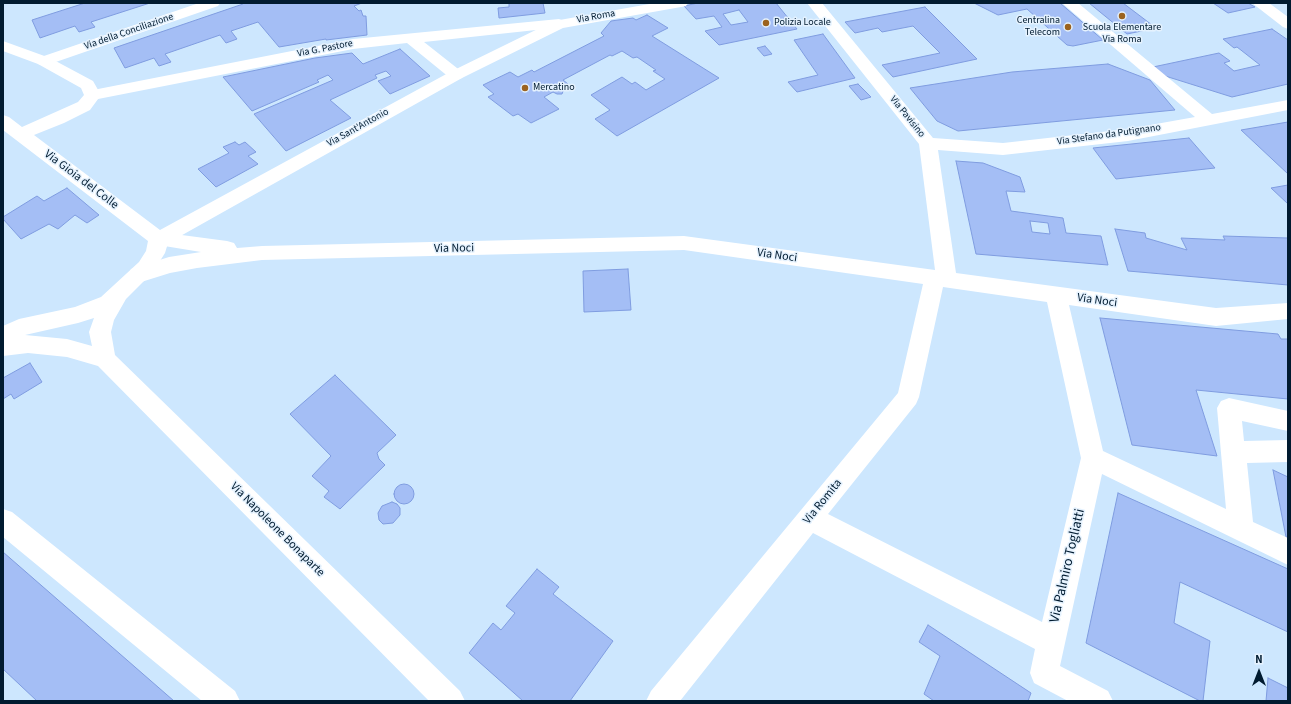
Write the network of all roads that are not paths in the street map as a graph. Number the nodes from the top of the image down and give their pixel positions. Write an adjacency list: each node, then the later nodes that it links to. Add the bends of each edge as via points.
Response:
1 (213, 3): 10 (street, Via della Conciliazione)
2 (681, 3): 6 (street, Via Roma)
3 (814, 3): 17 (street, Via Pavisino)
4 (1069, 3): 14 (street)
5 (1259, 3): 7 (street)
6 (559, 24): 8 (street, Via G. Pastore); 11 (street, Via Sant'Antonio)
7 (1288, 24)
8 (410, 38): 11 (street); 12 (street, Via G. Pastore, via 353,44)
9 (3, 46): 10 (street)
10 (44, 61): 12 (street, via 87,85)
11 (456, 75): 18 (street, Via Sant'Antonio)
12 (93, 95): 16 (street, via 84,106)
13 (1288, 105): 14 (street, Via Stefano da Putignano)
14 (1208, 119): 17 (street, Via Stefano da Putignano, via 1128,135 1003,149)
15 (3, 121): 16 (street, Via Gioia del Colle)
16 (21, 134): 18 (street, Via Gioia del Colle)
17 (928, 143): 21 (street, Via Pavisino)
18 (159, 239): 19 (street, Via Noci); 20 (street, via 155,253)
19 (262, 253): 20 (street, Via Noci, via 196,260); 21 (street, Via Noci, via 684,243)
20 (138, 275): 23 (street)
21 (941, 279): 22 (street, Via Noci); 32 (street, Via Romita, via 908,397)
22 (1056, 295): 24 (street, Via Noci, via 1216,317); 31 (street, Via Palmiro Togliatti)
23 (117, 296): 25 (street, via 108,303 78,315 19,328); 27 (street, via 100,332)
24 (1288, 311)
25 (3, 336)
26 (3, 346): 27 (street, Via Napoleone Bonaparte, via 28,344 67,348)
27 (105, 359): 38 (street, Via Napoleone Bonaparte)
28 (1288, 421): 30 (street, via 1229,408)
29 (1288, 451): 30 (street)
30 (1234, 452): 34 (street)
31 (1093, 458): 34 (street); 36 (street, Via Palmiro Togliatti)
32 (810, 518): 36 (street); 39 (street, Via Romita)
33 (3, 520): 37 (street)
34 (1241, 530): 35 (street)
35 (1288, 552)
36 (1051, 642): 40 (street, Via Palmiro Togliatti, via 1044,673)
37 (225, 701)
38 (450, 701)
39 (661, 701)
40 (1098, 701)

